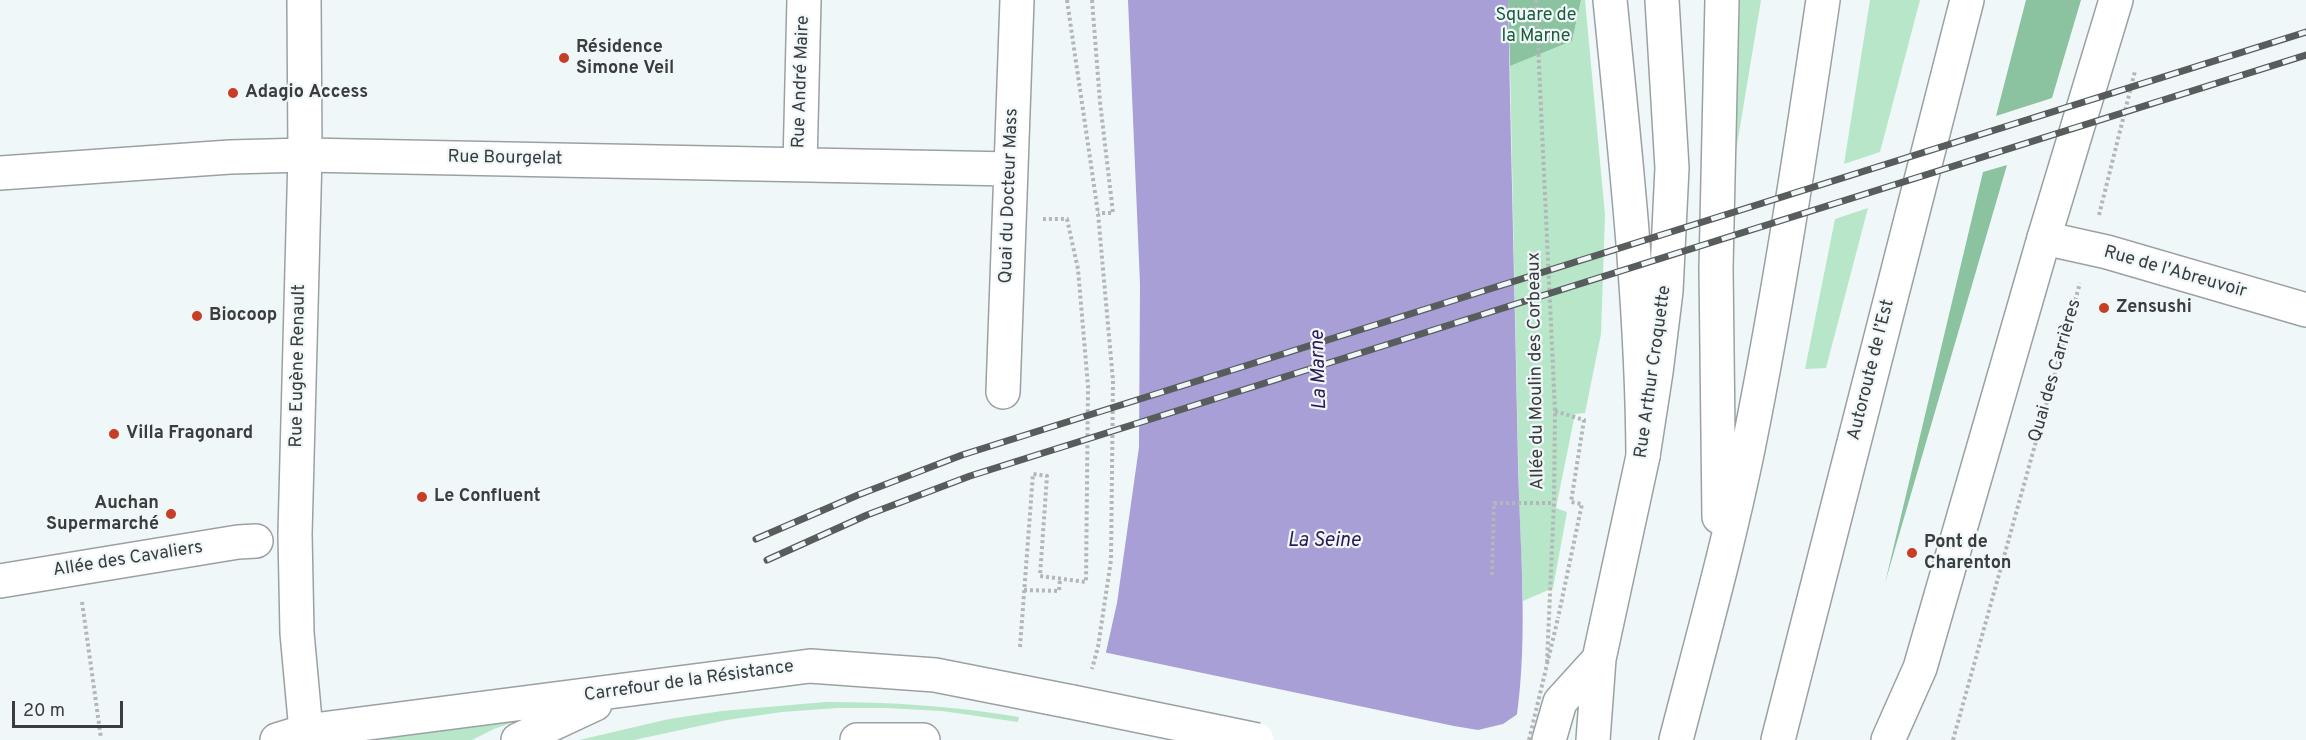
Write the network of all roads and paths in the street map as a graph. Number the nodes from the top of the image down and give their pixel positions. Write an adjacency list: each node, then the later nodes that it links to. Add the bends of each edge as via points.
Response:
1 (304, 0): 14 (main road, Rue Eugène Renault)
2 (804, 0): 15 (main road, Rue André Maire)
3 (1017, 0): 16 (main road, Quai du Docteur Mass)
4 (1067, 0): 18 (path)
5 (1092, 0): 18 (path, via 1113,213)
6 (1536, 0): 24 (path, Allée du Moulin des Corbeaux)
7 (1610, 0): 25 (main road, via 1642,368)
8 (1662, 0): 25 (main road, Rue Arthur Croquette, via 1672,180 1666,291)
9 (1722, 0): 29 (main road, via 1716,268)
10 (1823, 0): 29 (main road, via 1771,328 1748,450)
11 (1967, 0): 50 (main road, Autoroute de l’Est)
12 (2116, 0): 20 (main road)
13 (2135, 70): 21 (path, Quai des Carrières)
14 (305, 155): 15 (main road, Rue Bourgelat); 17 (main road, Rue Bourgelat); 41 (main road, Rue Eugène Renault, via 295,534)
15 (800, 165): 16 (main road, Rue Bourgelat)
16 (1011, 169): 19 (main road, Quai du Docteur Mass)
17 (0, 173)
18 (1098, 213): 37 (path, via 1113,381 1111,560 1098,647)
19 (1010, 218): 23 (main road, Quai du Docteur Mass); 31 (path, via 1067,219 1078,269 1088,386 1086,582)
20 (2044, 238): 21 (main road, Rue de l'Abreuvoir); 36 (main road)
21 (2090, 248): 22 (main road, Rue de l'Abreuvoir); 53 (path, Quai des Carrières)
22 (2306, 310)
23 (1003, 392)
24 (1555, 411): 26 (path, Allée du Moulin des Corbeaux); 46 (path, bridge, via 1584,420 1571,502 1582,504)
25 (1643, 456): 34 (main road, Rue Arthur Croquette)
26 (1554, 503): 30 (path, via 1494,502); 39 (path, Allée du Moulin des Corbeaux)
27 (256, 541): 28 (main road, Allée des Cavaliers)
28 (78, 569): 32 (main road, Allée des Cavaliers); 40 (path)
29 (1719, 571): 49 (main road)
30 (1492, 575)
31 (1060, 579): 33 (path, via 1059,591); 33 (path, via 1040,576 1047,476 1033,474)
32 (0, 580)
33 (1024, 590): 35 (path)
34 (1602, 645): 47 (main road, via 1560,702); 48 (main road, Rue Arthur Croquette)
35 (1020, 647)
36 (1920, 668): 51 (main road); 52 (main road)
37 (1080, 690): 38 (main road, Carrefour de la Résistance, via 810,666); 45 (main road, bridge)
38 (621, 691): 41 (main road, Carrefour de la Résistance); 42 (main road)
39 (1543, 706)
40 (101, 738)
41 (299, 738)
42 (518, 740)
43 (857, 740): 44 (main road)
44 (923, 740)
45 (1257, 740)
46 (1529, 740)
47 (1548, 740)
48 (1593, 740)
49 (1676, 740)
50 (1778, 740)
51 (1888, 740)
52 (1915, 740)
53 (1953, 740)

